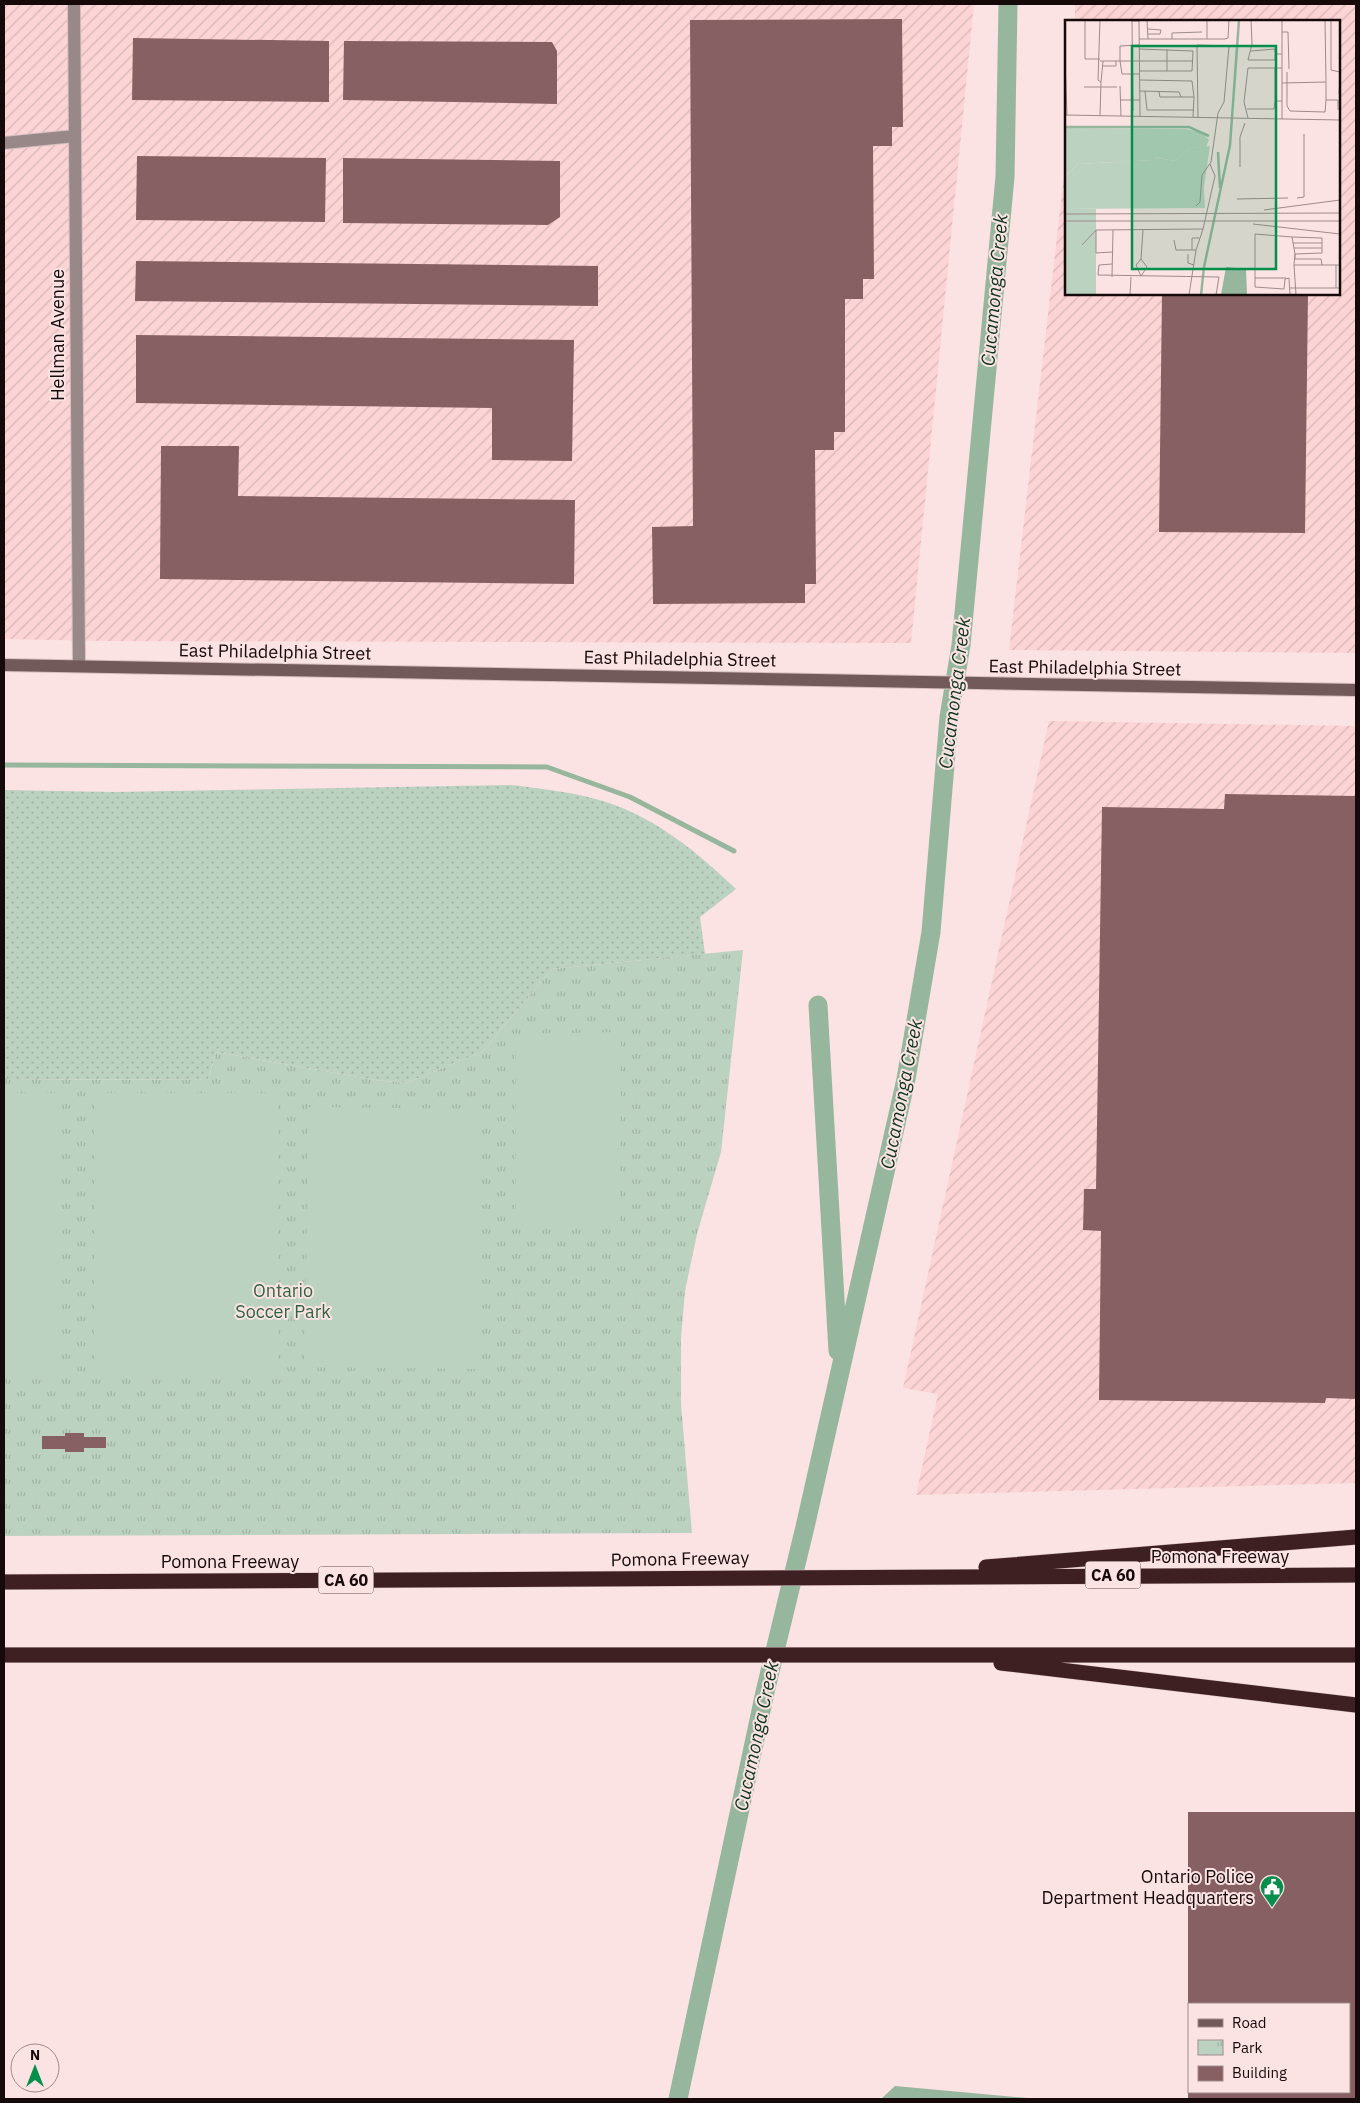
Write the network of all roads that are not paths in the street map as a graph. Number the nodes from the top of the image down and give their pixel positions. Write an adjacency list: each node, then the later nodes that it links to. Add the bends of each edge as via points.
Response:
1 (74, 4): 2 (street, Hellman Avenue)
2 (74, 136): 3 (street); 5 (street, Hellman Avenue)
3 (4, 143)
4 (4, 665): 5 (street, East Philadelphia Street)
5 (79, 666): 6 (street, East Philadelphia Street)
6 (1356, 690)
7 (1356, 1537): 9 (highway)
8 (1356, 1575): 9 (highway, Pomona Freeway / CA 60)
9 (869, 1576): 10 (highway, Pomona Freeway / CA 60)
10 (4, 1582)
11 (933, 1654): 12 (highway); 13 (highway); 14 (highway)
12 (4, 1655)
13 (1356, 1655)
14 (1356, 1705)

